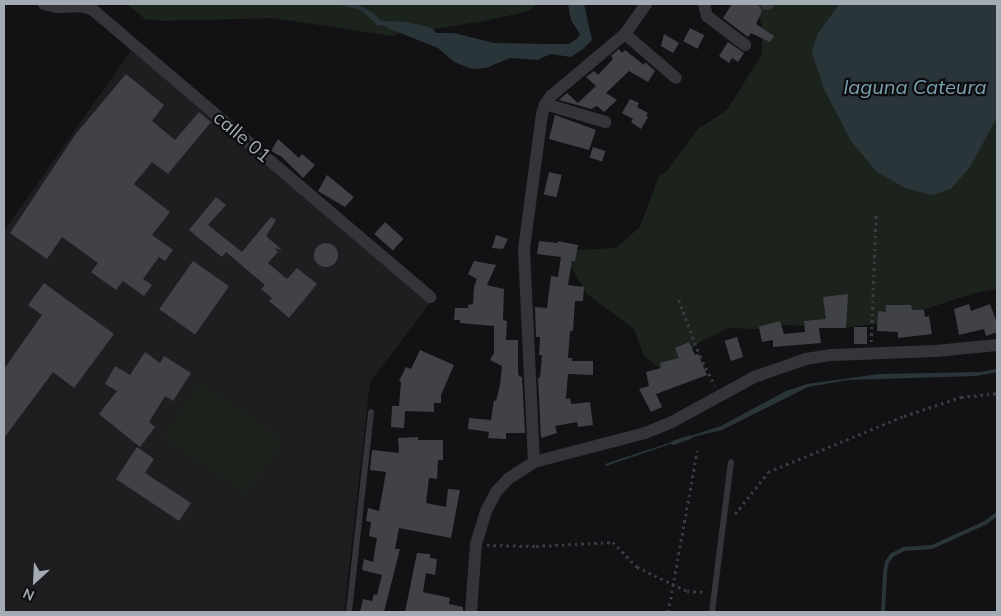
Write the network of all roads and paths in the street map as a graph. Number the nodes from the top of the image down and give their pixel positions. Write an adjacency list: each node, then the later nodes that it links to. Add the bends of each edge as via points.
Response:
1 (44, 4): 10 (street, calle 01, via 81,6 93,10)
2 (646, 4): 4 (street)
3 (704, 4): 5 (street, via 707,16)
4 (625, 34): 6 (street); 7 (street)
5 (745, 45)
6 (676, 78)
7 (545, 104): 8 (street); 18 (street, via 524,249)
8 (604, 122)
9 (876, 213): 13 (path)
10 (430, 297)
11 (679, 300): 15 (path, via 700,356)
12 (997, 345): 13 (street)
13 (871, 353): 15 (street, via 806,359 754,377)
14 (997, 394): 20 (path, via 961,397 904,416 768,472)
15 (720, 395): 18 (street, via 645,433)
16 (371, 412): 24 (lane)
17 (697, 451): 22 (path)
18 (534, 462): 21 (street, via 508,479 496,492)
19 (731, 462): 20 (lane)
20 (723, 529): 23 (lane)
21 (476, 544): 22 (path, via 536,546 613,542 637,567); 25 (street)
22 (673, 584): 23 (path, via 687,590); 26 (path)
23 (715, 593): 27 (lane)
24 (349, 612)
25 (471, 612)
26 (668, 612)
27 (712, 612)

